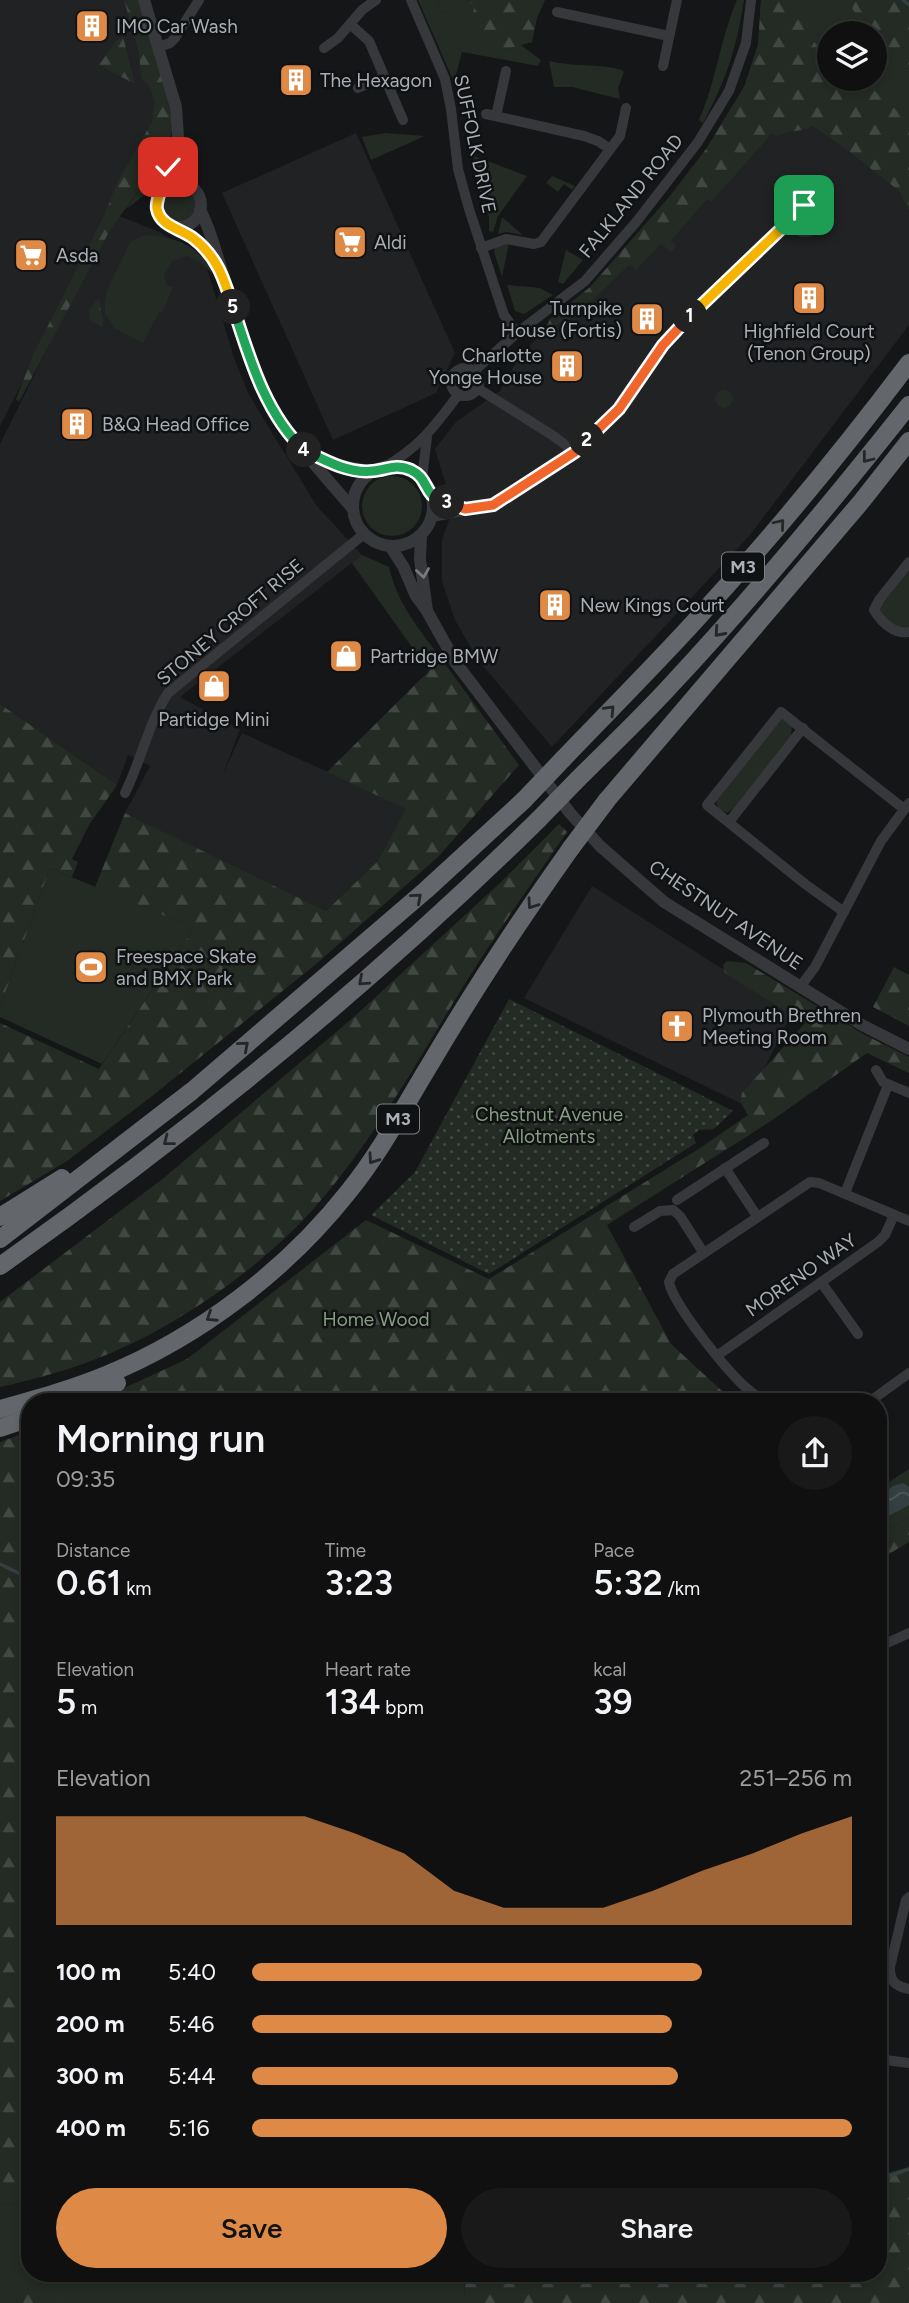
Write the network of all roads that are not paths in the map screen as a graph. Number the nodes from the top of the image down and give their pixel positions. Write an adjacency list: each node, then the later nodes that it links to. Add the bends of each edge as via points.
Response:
1 (144, 0): 10 (street)
2 (199, 0): 10 (street, via 175,38)
3 (376, 0): 8 (street)
4 (411, 0): 25 (street, SUFFOLK DRIVE, via 445,79 463,190)
5 (677, 0): 9 (street)
6 (751, 0): 27 (street, FALKLAND ROAD, via 746,43 729,91 698,142 584,281)
7 (557, 12): 9 (street)
8 (350, 24): 11 (street); 14 (street, via 369,41)
9 (669, 36): 12 (street)
10 (159, 47): 18 (street)
11 (324, 48)
12 (663, 66)
13 (506, 71): 19 (street, via 491,115 584,136)
14 (384, 77): 15 (street); 17 (street)
15 (358, 88)
16 (626, 108): 19 (street, via 620,136)
17 (403, 120)
18 (179, 135): 20 (street); 21 (street)
19 (610, 149): 25 (street, via 541,242 506,239)
20 (185, 184): 21 (street); 22 (street, via 200,197)
21 (163, 190): 24 (street, via 157,211 166,223)
22 (201, 210): 24 (street, via 192,223); 26 (street)
23 (792, 222): 36 (street, via 673,332 619,409)
24 (178, 227): 26 (street, via 206,248)
25 (481, 248): 27 (street, SUFFOLK DRIVE, via 504,315)
26 (221, 267): 35 (street, via 254,370 280,420)
27 (517, 333): 29 (street, FALKLAND ROAD)
28 (909, 363): 58 (highway, M3, one-way to 28, bridge, via 524,800 695,622 852,438)
29 (474, 371): 30 (street, via 479,379); 31 (street, via 461,369 454,375 452,383)
30 (477, 388): 31 (street); 36 (street)
31 (459, 394): 33 (street)
32 (909, 405): 71 (highway, M3, one-way to 71, bridge, via 738,611 539,819 401,948 242,1084)
33 (427, 437): 37 (street); 38 (street)
34 (909, 441): 74 (highway, M3, one-way to 74, bridge, via 607,800 530,905 386,1140 347,1194 262,1280)
35 (302, 449): 37 (street, via 337,465); 40 (street)
36 (575, 452): 41 (street, via 493,505)
37 (378, 470): 38 (street, via 397,466); 40 (street, via 358,487)
38 (422, 478): 39 (street)
39 (432, 495): 41 (street); 42 (street)
40 (353, 509): 43 (street)
41 (465, 509): 42 (street)
42 (432, 517): 44 (street)
43 (364, 534): 45 (street); 50 (street, STONEY CROFT RISE, via 168,693)
44 (421, 536): 45 (street); 47 (street, CHESTNUT AVENUE, one-way to 47)
45 (390, 546): 47 (street, CHESTNUT AVENUE)
46 (909, 562): 48 (street, via 874,610 894,629)
47 (427, 611): 54 (street, CHESTNUT AVENUE, via 475,689 600,846 664,902)
48 (909, 632)
49 (803, 728): 51 (street); 52 (street); 52 (street, via 781,712 707,805)
50 (125, 793)
51 (906, 806): 53 (street, via 881,841)
52 (729, 821): 53 (street)
53 (844, 912): 54 (street)
54 (800, 987): 55 (street, CHESTNUT AVENUE)
55 (909, 1049)
56 (876, 1070): 57 (street)
57 (888, 1085): 59 (street); 62 (street)
58 (192, 1091): 66 (highway, M3, via 158,1109); 69 (highway, M3)
59 (909, 1093)
60 (764, 1143): 61 (street)
61 (725, 1168): 63 (street); 65 (street)
62 (845, 1193): 64 (street); 65 (street, via 810,1182)
63 (677, 1200)
64 (894, 1215): 67 (street); 72 (street, MORENO WAY, via 878,1242)
65 (757, 1216): 70 (street)
66 (0, 1217)
67 (909, 1221)
68 (634, 1227): 70 (street, via 660,1211 673,1210)
69 (0, 1239)
70 (703, 1252): 75 (street, via 676,1271 669,1282 674,1296)
71 (0, 1266)
72 (821, 1282): 73 (street); 75 (street, MORENO WAY)
73 (858, 1334)
74 (173, 1342): 77 (highway, M3, via 108,1375); 78 (highway, M3, via 152,1363)
75 (718, 1355): 79 (street)
76 (909, 1373): 80 (street)
77 (56, 1393)
78 (94, 1393)
79 (753, 1393)
80 (881, 1393)
81 (21, 1403): 82 (highway, M3)
82 (0, 1409)
83 (21, 1421): 84 (highway)
84 (0, 1428)
85 (909, 1633): 86 (street)
86 (887, 1643)
87 (909, 1897): 88 (street, via 890,1967 895,1985)
88 (909, 1989)
89 (887, 2060): 90 (street)
90 (909, 2063)

